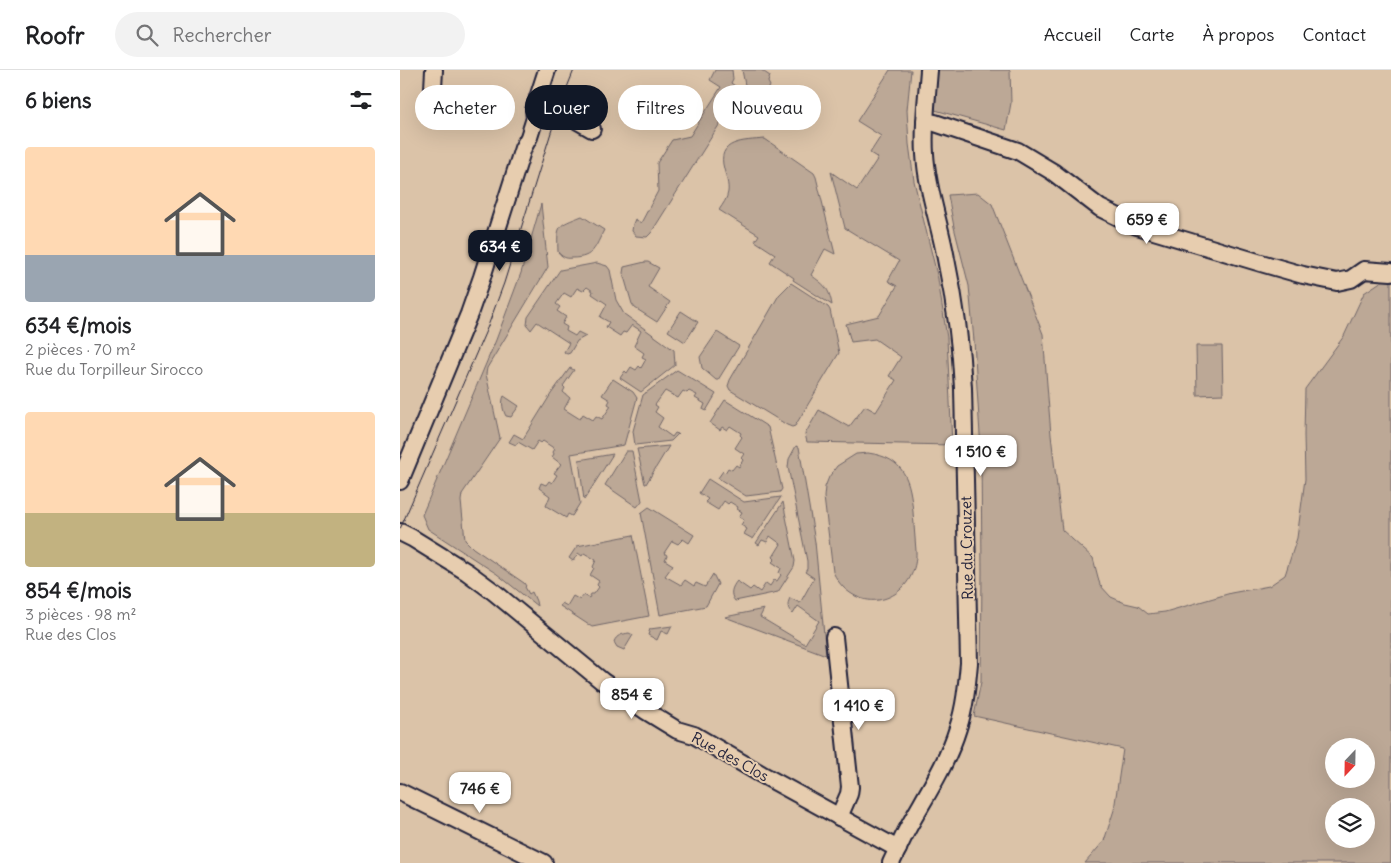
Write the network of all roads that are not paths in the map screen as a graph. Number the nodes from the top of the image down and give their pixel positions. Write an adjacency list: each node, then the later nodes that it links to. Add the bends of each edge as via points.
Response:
1 (434, 70): 4 (street)
2 (547, 70): 5 (street)
3 (930, 70): 6 (street, Rue du Crouzet)
4 (433, 85)
5 (542, 85)
6 (925, 121): 8 (street, via 1018,151 1053,172 1100,208 1137,226 1337,282 1364,270); 16 (street, Rue du Crouzet, via 925,155 961,349 969,663 967,690 956,735)
7 (532, 130): 9 (street, via 523,148 469,314)
8 (1391, 272)
9 (440, 382): 10 (street); 11 (street)
10 (400, 458)
11 (400, 481)
12 (400, 532): 15 (street, Rue des Clos, via 467,572 602,681 646,712 677,730 694,735)
13 (834, 637): 15 (street, via 850,787)
14 (400, 792): 17 (street)
15 (839, 817): 16 (street, Rue des Clos)
16 (895, 856)
17 (544, 863)

